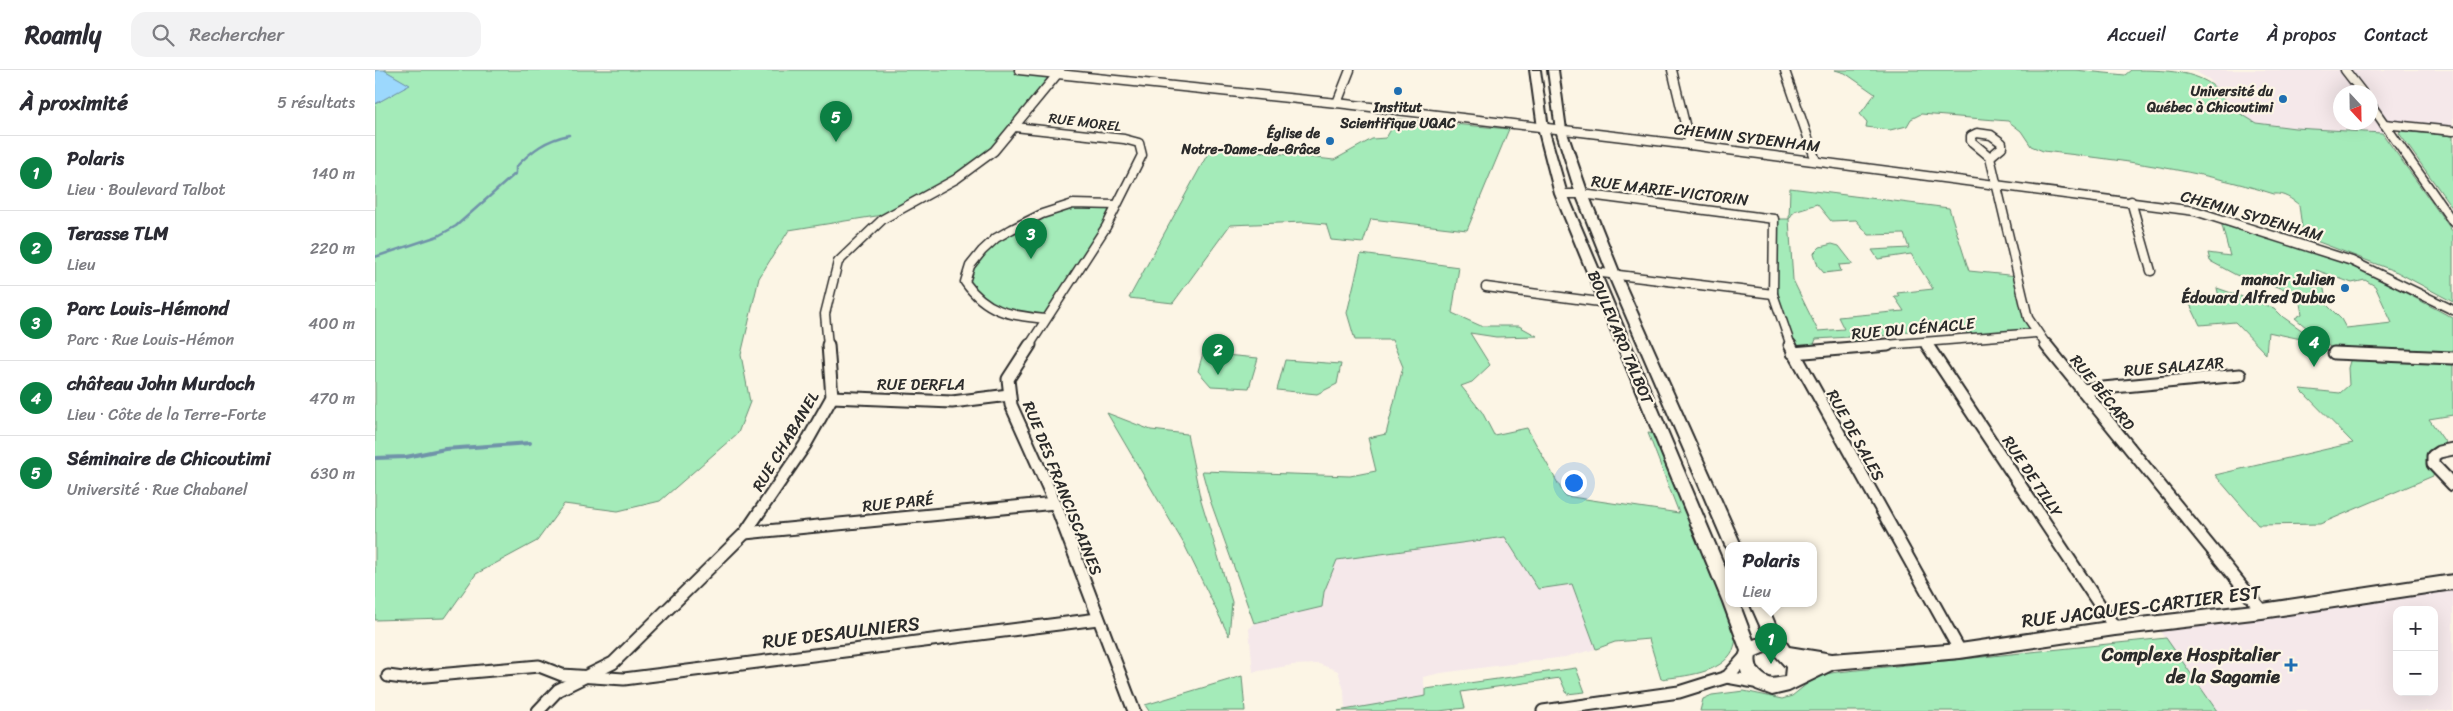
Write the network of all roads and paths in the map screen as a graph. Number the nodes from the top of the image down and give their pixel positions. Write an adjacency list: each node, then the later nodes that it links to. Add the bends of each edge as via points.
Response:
1 (1019, 70): 8 (street, CHEMIN SYDENHAM)
2 (1350, 70): 10 (street)
3 (1535, 70): 14 (main road, BOULEVARD TALBOT)
4 (1553, 70): 15 (main road, BOULEVARD TALBOT)
5 (1672, 70): 17 (street)
6 (2345, 70): 9 (street)
7 (1785, 71): 20 (street)
8 (1059, 72): 10 (street, CHEMIN SYDENHAM); 13 (street, RUE CHABANEL)
9 (2356, 85)
10 (1337, 103): 14 (street, CHEMIN SYDENHAM)
11 (2378, 115): 12 (street)
12 (2384, 124): 16 (street); 27 (street)
13 (1015, 127): 18 (street, RUE MOREL, via 1139,143); 44 (street, RUE CHABANEL, via 994,151 956,179 883,219 838,262 825,314)
14 (1543, 128): 15 (street, CHEMIN SYDENHAM); 22 (main road, BOULEVARD TALBOT)
15 (1561, 130): 17 (street, CHEMIN SYDENHAM); 23 (main road, BOULEVARD TALBOT)
16 (2453, 131)
17 (1690, 145): 20 (street, CHEMIN SYDENHAM)
18 (1142, 155): 25 (street, RUE DES FRANCISCAINES)
19 (1991, 157): 21 (street, RUE BÉCARD)
20 (1816, 161): 21 (street, CHEMIN SYDENHAM)
21 (1997, 184): 24 (street, CHEMIN SYDENHAM); 36 (street, RUE BÉCARD, via 2028,318)
22 (1561, 194): 23 (street, RUE MARIE-VICTORIN); 29 (main road, BOULEVARD TALBOT)
23 (1582, 194): 26 (street, RUE MARIE-VICTORIN); 30 (main road, BOULEVARD TALBOT)
24 (2131, 201): 28 (street); 34 (street, CHEMIN SYDENHAM, via 2195,211 2352,261)
25 (1116, 205): 35 (street, RUE DES FRANCISCAINES, via 1106,227); 35 (street, via 1073,204 1042,214 996,238 970,266 965,282 974,296 1007,314)
26 (1775, 219): 32 (street, RUE DE SALES)
27 (2453, 222)
28 (2151, 271)
29 (1594, 272): 30 (street); 33 (main road, BOULEVARD TALBOT)
30 (1614, 274): 32 (street); 49 (main road, BOULEVARD TALBOT)
31 (1486, 288): 33 (street)
32 (1773, 294): 38 (street, RUE DE SALES)
33 (1607, 303): 51 (main road, BOULEVARD TALBOT)
34 (2453, 310)
35 (1045, 319): 43 (street, RUE DES FRANCISCAINES, via 1008,379)
36 (2036, 333): 37 (street, RUE DU CÉNACLE); 42 (street, RUE BÉCARD)
37 (1925, 342): 38 (street, RUE DU CÉNACLE); 56 (street, RUE DE TILLY)
38 (1793, 353): 58 (street, RUE DE SALES)
39 (2334, 353): 40 (street)
40 (2453, 358)
41 (2239, 375): 42 (street, RUE SALAZAR)
42 (2082, 390): 54 (street, RUE BÉCARD)
43 (1009, 395): 44 (street, RUE DERFLA, via 952,402); 47 (street, RUE DES FRANCISCAINES)
44 (832, 397): 48 (street, RUE CHABANEL, via 805,445)
45 (2453, 449): 46 (street, via 2433,456 2433,464)
46 (2453, 485)
47 (1055, 503): 48 (street, RUE PARÉ); 55 (street, RUE DES FRANCISCAINES)
48 (745, 533): 62 (street, RUE CHABANEL, via 613,663)
49 (1732, 542)
50 (2453, 582): 54 (main road, RUE JACQUES-CARTIER EST)
51 (1725, 586)
52 (1732, 607): 59 (main road)
53 (1760, 607): 57 (main road, via 1772,635)
54 (2262, 611): 56 (main road, RUE JACQUES-CARTIER EST)
55 (1098, 619): 62 (street, RUE DESAULNIERS, via 624,679); 67 (street, RUE DES FRANCISCAINES)
56 (2115, 628): 58 (main road, RUE JACQUES-CARTIER EST)
57 (1785, 651): 59 (main road, via 1762,644); 60 (main road, RUE JACQUES-CARTIER EST); 64 (main road, via 1795,668)
58 (1961, 651): 60 (main road, RUE JACQUES-CARTIER EST)
59 (1748, 653): 63 (street); 65 (main road, via 1747,669)
60 (1833, 662): 64 (main road, RUE JACQUES-CARTIER EST)
61 (387, 676): 62 (street, RUE DESAULNIERS, via 403,678 539,666 562,675)
62 (589, 676): 66 (street, RUE CHABANEL, via 558,690)
63 (1727, 677): 65 (street); 68 (street, via 1679,692)
64 (1793, 680): 65 (main road, via 1778,687)
65 (1760, 683)
66 (538, 711)
67 (1133, 711)
68 (1543, 711)

